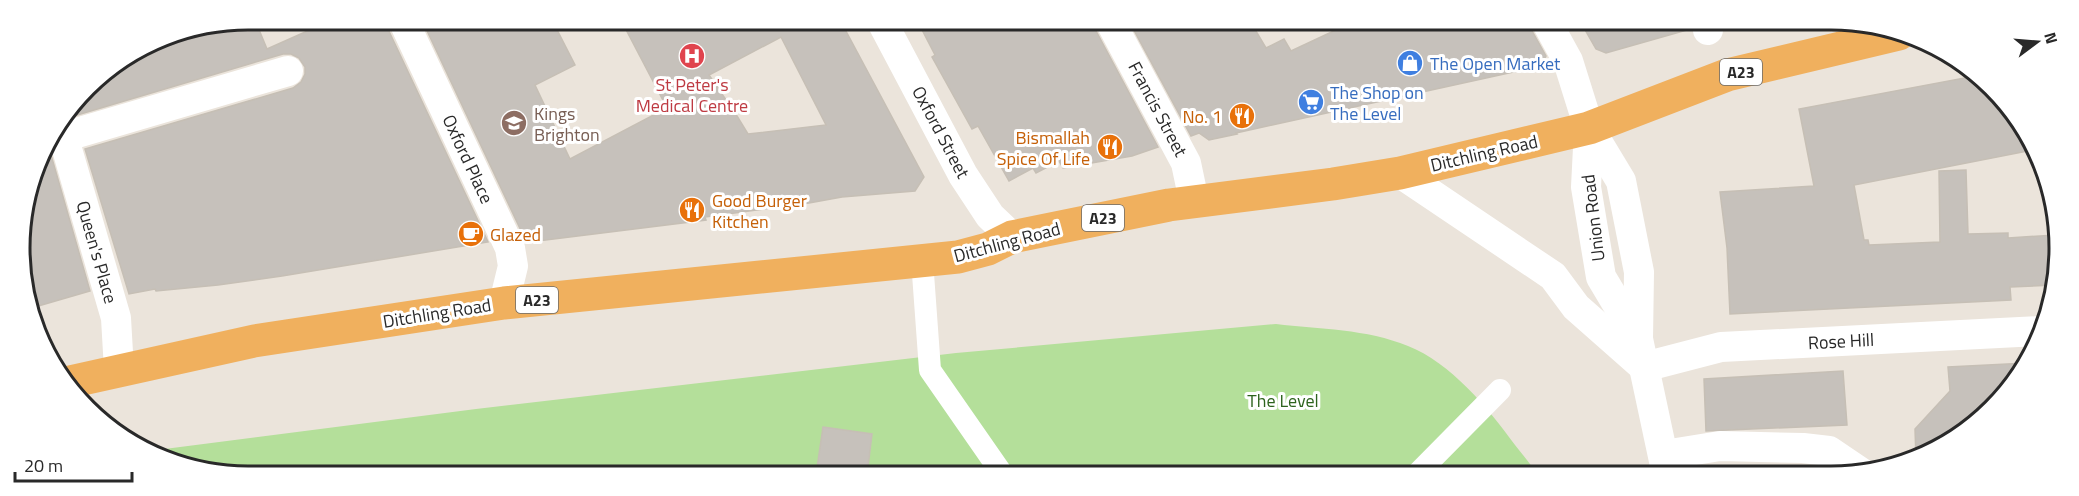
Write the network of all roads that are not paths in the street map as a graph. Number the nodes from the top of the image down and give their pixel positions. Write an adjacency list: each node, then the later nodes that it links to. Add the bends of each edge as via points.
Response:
1 (408, 30): 14 (street, Oxford Place, via 510,248 513,266)
2 (886, 30): 12 (street, Oxford Street, via 963,176 990,216)
3 (1115, 30): 11 (street, Francis Street, via 1186,163)
4 (1551, 30): 7 (street, Union Road, via 1568,61)
5 (1884, 36): 7 (highway, Ditchling Road / A23, via 1727,75)
6 (288, 71): 8 (street, Queen's Place)
7 (1589, 128): 10 (highway, Ditchling Road / A23); 16 (street, Union Road, via 1621,181 1639,272)
8 (65, 130)
9 (62, 134): 17 (street, Queen's Place, via 117,318)
10 (1400, 173): 11 (highway, Ditchling Road / A23); 16 (street, via 1553,276 1576,307)
11 (1194, 201): 12 (highway, Ditchling Road / A23)
12 (1012, 237): 13 (highway, Ditchling Road / A23, via 958,257)
13 (921, 260): 14 (highway, Ditchling Road / A23); 22 (street, via 930,369)
14 (504, 303): 17 (highway, Ditchling Road / A23, via 254,341)
15 (2032, 331): 16 (street, Rose Hill)
16 (1641, 353): 20 (street, Union Road)
17 (119, 370): 18 (highway, Ditchling Road / A23)
18 (75, 381)
19 (1500, 390): 23 (street)
20 (1665, 465): 21 (street, via 1720,446 1829,451)
21 (1850, 465)
22 (997, 466)
23 (1425, 466)

